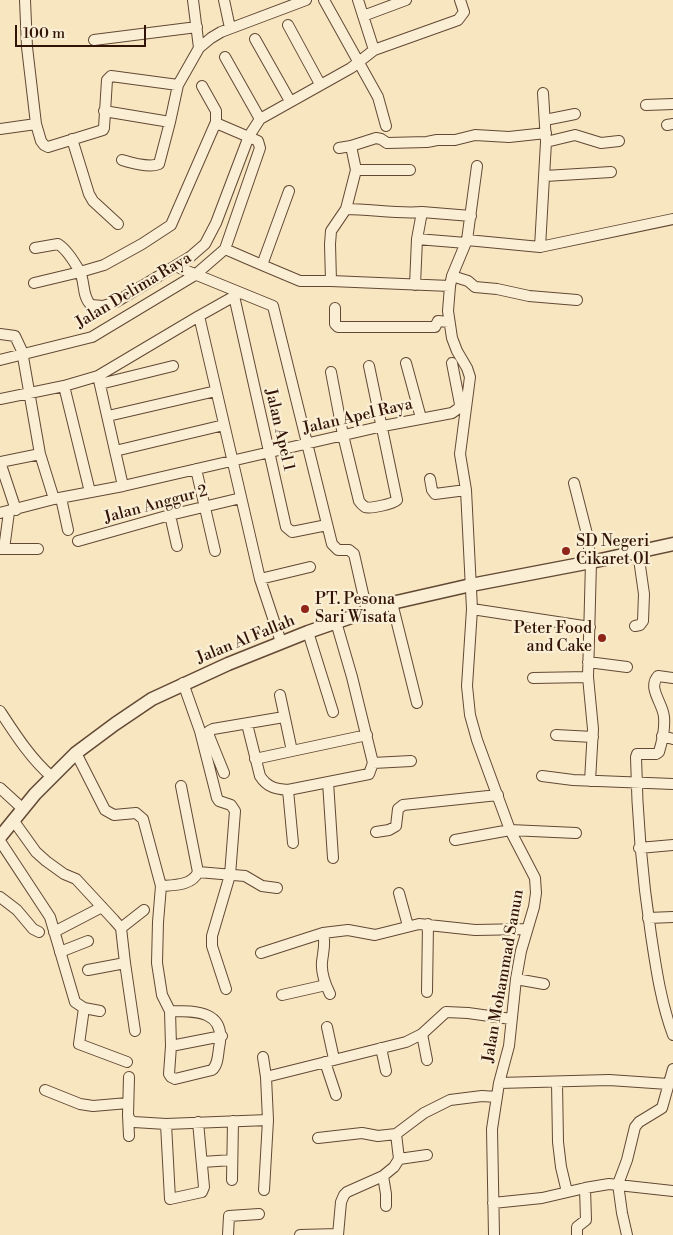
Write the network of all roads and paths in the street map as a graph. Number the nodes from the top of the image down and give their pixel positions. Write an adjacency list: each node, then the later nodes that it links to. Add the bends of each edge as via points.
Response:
1 (25, 0): 32 (street)
2 (194, 0): 11 (street)
3 (224, 0): 12 (street)
4 (306, 0): 12 (street)
5 (324, 0): 18 (street)
6 (358, 0): 9 (street)
7 (406, 0): 9 (street)
8 (460, 0): 16 (street, via 464,12 458,20)
9 (363, 16): 16 (street)
10 (288, 25): 19 (street)
11 (197, 27): 14 (street); 15 (street)
12 (230, 28): 15 (street)
13 (255, 39): 23 (street)
14 (94, 40)
15 (199, 48): 20 (street)
16 (374, 50): 18 (street)
17 (225, 57): 28 (street)
18 (358, 62): 19 (street); 33 (street, via 378,97)
19 (320, 84): 23 (street)
20 (178, 85): 26 (street, via 111,76 107,80); 30 (street)
21 (202, 86): 31 (street, via 216,111)
22 (543, 93): 29 (street)
23 (290, 101): 28 (street)
24 (673, 104): 25 (street)
25 (646, 105)
26 (104, 111): 30 (street); 37 (street, via 103,130)
27 (575, 114): 29 (street)
28 (260, 119): 35 (street)
29 (545, 120): 36 (street)
30 (170, 122): 41 (street, via 159,164)
31 (216, 123): 35 (street); 60 (street, via 171,225 122,256)
32 (36, 124): 34 (street); 37 (street, via 44,146)
33 (386, 126)
34 (0, 129)
35 (253, 138): 57 (street, Jalan Delima Raya, via 260,150); 59 (street, via 211,235 198,251)
36 (546, 138): 38 (street, via 575,135 601,143); 39 (street, via 475,135 455,140 387,143 376,138); 46 (street)
37 (72, 139): 52 (street, via 89,194)
38 (619, 141)
39 (351, 146): 40 (street); 43 (street)
40 (339, 148)
41 (122, 160)
42 (477, 166): 50 (street)
43 (356, 170): 44 (street); 48 (street)
44 (410, 170)
45 (611, 172): 46 (street)
46 (545, 176): 56 (street)
47 (289, 191): 58 (street)
48 (346, 209): 49 (street); 62 (street, via 331,231)
49 (422, 212): 50 (street); 53 (street)
50 (471, 216): 54 (street)
51 (673, 220): 56 (street)
52 (118, 224)
53 (417, 238): 54 (street); 65 (street)
54 (467, 242): 56 (street); 63 (street)
55 (35, 248): 60 (street, via 58,244)
56 (540, 248)
57 (225, 249): 58 (street); 61 (street, Jalan Delima Raya)
58 (262, 264): 62 (street, via 300,281)
59 (175, 266): 60 (street, via 121,299 103,306 88,303); 61 (street)
60 (80, 272): 64 (street)
61 (195, 275): 66 (street); 72 (street, Jalan Delima Raya, via 92,337)
62 (331, 281): 65 (street)
63 (451, 281): 65 (street); 67 (street, via 529,296); 70 (street, Jalan Mohammad Sanun)
64 (34, 283)
65 (415, 285)
66 (237, 295): 69 (street); 89 (street, via 273,306); 91 (street, Jalan Apel 1)
67 (577, 300)
68 (335, 308): 70 (street, via 335,324 338,326 435,328 438,321)
69 (199, 316): 79 (street); 81 (street)
70 (449, 322): 98 (street, Jalan Mohammad Sanun, via 457,352 470,377 460,454)
71 (0, 334): 72 (street, via 15,336)
72 (22, 353): 73 (street, Jalan Delima Raya); 82 (street)
73 (0, 360)
74 (406, 363): 85 (street)
75 (452, 363): 85 (street, Jalan Apel Raya, via 459,408 452,413)
76 (173, 366): 79 (street)
77 (369, 366): 87 (street)
78 (331, 372): 88 (street)
79 (99, 380): 80 (street); 84 (street)
80 (64, 386): 82 (street); 99 (street)
81 (216, 391): 84 (street); 86 (street)
82 (29, 394): 83 (street); 92 (street)
83 (0, 399)
84 (108, 416): 90 (street)
85 (421, 418): 87 (street, Jalan Apel Raya)
86 (224, 425): 90 (street); 93 (street)
87 (383, 426): 88 (street, Jalan Apel Raya); 88 (street, via 397,500 393,503 362,506)
88 (343, 435): 89 (street, Jalan Apel Raya)
89 (306, 444): 91 (street, Jalan Apel Raya); 105 (street)
90 (115, 451): 97 (street)
91 (270, 452): 93 (street, Jalan Apel Raya); 105 (street, Jalan Apel 1, via 289,530 296,532)
92 (40, 454): 101 (street); 103 (street, via 0,462)
93 (233, 460): 94 (street, Jalan Apel Raya); 100 (street)
94 (196, 469): 97 (street, Jalan Apel Raya); 102 (street)
95 (430, 479): 98 (street, via 435,494)
96 (574, 482): 114 (street)
97 (123, 486): 99 (street, Jalan Apel Raya)
98 (466, 490): 117 (street, Jalan Mohammad Sanun)
99 (90, 492): 101 (street, Jalan Apel Raya)
100 (241, 498): 102 (street, Jalan Anggur 2); 116 (street)
101 (57, 499): 103 (street, Jalan Apel Raya); 106 (street)
102 (205, 507): 104 (street, Jalan Anggur 2); 112 (street)
103 (8, 512): 110 (street)
104 (170, 515): 107 (street, Jalan Anggur 2); 109 (street)
105 (327, 525): 120 (street, via 335,549 349,550 354,554)
106 (68, 530)
107 (78, 541)
108 (673, 544): 113 (street, Jalan Al Fallah)
109 (177, 546)
110 (2, 549): 111 (street)
111 (38, 549)
112 (215, 551)
113 (638, 552): 114 (street, Jalan Al Fallah); 122 (street, via 644,621)
114 (591, 562): 117 (street, Jalan Al Fallah); 123 (street)
115 (310, 567): 116 (street)
116 (261, 576): 125 (street)
117 (471, 585): 118 (street, Jalan Al Fallah); 119 (street, Jalan Mohammad Sanun)
118 (392, 603): 120 (street, Jalan Al Fallah); 133 (street)
119 (472, 609): 123 (street); 158 (street, Jalan Mohammad Sanun, via 468,686 470,715)
120 (367, 611): 121 (street, Jalan Al Fallah)
121 (336, 622): 124 (street, Jalan Al Fallah); 138 (street)
122 (635, 626)
123 (590, 627): 126 (street)
124 (308, 632): 125 (street, Jalan Al Fallah); 135 (street)
125 (283, 641): 131 (street, Jalan Al Fallah)
126 (588, 662): 127 (street); 128 (street)
127 (627, 667)
128 (588, 677): 129 (street); 141 (street)
129 (533, 678)
130 (673, 678): 140 (street, via 657,676 654,684 664,718)
131 (183, 684): 144 (street, Jalan Al Fallah, via 152,699); 171 (street, via 200,731 217,798 231,805 235,811)
132 (280, 695): 136 (street)
133 (417, 704)
134 (0, 711): 150 (street, via 41,768)
135 (333, 712)
136 (284, 717): 137 (street); 143 (street)
137 (247, 724): 145 (street); 148 (street, via 208,732)
138 (367, 735): 143 (street); 147 (street)
139 (556, 735): 141 (street)
140 (662, 736): 142 (street); 153 (street, via 658,753 636,756)
141 (593, 737): 151 (street)
142 (673, 739)
143 (292, 751): 145 (street)
144 (76, 754): 150 (street, Jalan Al Fallah); 172 (street, via 105,810 114,815 136,813 142,817)
145 (255, 759): 157 (street, via 264,782 276,789)
146 (411, 761): 147 (street)
147 (373, 763): 152 (street, via 366,776)
148 (224, 773)
149 (542, 776): 151 (street)
150 (52, 777): 159 (street, Jalan Al Fallah)
151 (590, 781): 153 (street)
152 (328, 782): 157 (street); 169 (street)
153 (636, 784): 154 (street); 168 (street)
154 (673, 784)
155 (181, 786): 170 (street)
156 (0, 788): 159 (street)
157 (288, 790): 166 (street)
158 (498, 795): 161 (street, Jalan Mohammad Sanun); 162 (street, via 403,805 398,809 396,826)
159 (23, 809): 160 (street, Jalan Al Fallah)
160 (13, 820): 164 (street, Jalan Al Fallah); 176 (street, via 46,862 76,879)
161 (510, 830): 163 (street); 165 (street); 183 (street, Jalan Mohammad Sanun, via 534,878 536,893)
162 (376, 832)
163 (576, 833)
164 (0, 839): 185 (street, via 48,912)
165 (454, 840)
166 (293, 843)
167 (673, 845): 168 (street)
168 (639, 848): 179 (street)
169 (333, 858)
170 (198, 872): 171 (street); 172 (street, via 187,882)
171 (230, 875): 173 (street, via 245,876 262,886); 194 (street, via 212,936 212,946)
172 (161, 886): 199 (street, via 158,963 162,995)
173 (277, 888)
174 (399, 893): 181 (street)
175 (0, 897): 184 (street)
176 (102, 907): 182 (street); 185 (street)
177 (144, 910): 182 (street)
178 (673, 917): 179 (street)
179 (648, 918): 204 (street)
180 (428, 924): 181 (street); 183 (street, via 475,930); 195 (street)
181 (408, 926): 186 (street, via 375,935 348,930)
182 (120, 928): 190 (street)
183 (527, 929): 192 (street, Jalan Mohammad Sanun)
184 (39, 932)
185 (54, 932): 188 (street)
186 (323, 933): 189 (street); 196 (street, via 325,941 321,964 328,989)
187 (88, 941): 188 (street)
188 (60, 952): 197 (street, via 75,1002)
189 (261, 953)
190 (125, 963): 191 (street); 202 (street)
191 (88, 970)
192 (516, 980): 193 (street); 200 (street, Jalan Mohammad Sanun)
193 (544, 984)
194 (226, 989)
195 (427, 992)
196 (282, 996)
197 (84, 1008): 198 (street); 211 (street, via 78,1044)
198 (100, 1011)
199 (170, 1011): 205 (street, via 197,1011 210,1016); 206 (street)
200 (511, 1019): 203 (street, via 446,1012); 217 (street, Jalan Mohammad Sanun)
201 (327, 1027): 209 (street)
202 (135, 1031)
203 (422, 1034): 207 (street); 210 (street)
204 (673, 1035)
205 (222, 1036): 206 (street); 206 (street, via 215,1068 175,1079 169,1074)
206 (171, 1046)
207 (381, 1048): 209 (street); 213 (street)
208 (263, 1057): 215 (street)
209 (330, 1060): 215 (street); 220 (street)
210 (427, 1060)
211 (127, 1062)
212 (673, 1069): 218 (street)
213 (386, 1071)
214 (129, 1077): 222 (street)
215 (266, 1077): 224 (street)
216 (557, 1083): 217 (street); 218 (street, via 609,1080); 241 (street, via 558,1142)
217 (499, 1084): 221 (street, Jalan Mohammad Sanun)
218 (668, 1084): 237 (street, via 662,1108 635,1127)
219 (45, 1090): 222 (street, via 80,1104)
220 (336, 1095)
221 (497, 1097): 228 (street, via 450,1100 424,1113); 242 (street, Jalan Mohammad Sanun, via 492,1129)
222 (128, 1103): 223 (street)
223 (128, 1115): 227 (street, via 130,1120 139,1123); 229 (street)
224 (268, 1120): 225 (street); 239 (street)
225 (233, 1121): 226 (street); 233 (street)
226 (198, 1122): 227 (street); 234 (street)
227 (166, 1124): 234 (street, via 166,1200 202,1192)
228 (396, 1134): 230 (street, via 378,1136 362,1133); 232 (street)
229 (129, 1136)
230 (318, 1138)
231 (427, 1155): 232 (street)
232 (399, 1159): 235 (street)
233 (232, 1160): 234 (street); 236 (street)
234 (202, 1162)
235 (383, 1176): 243 (street); 245 (street, via 347,1192 341,1202)
236 (232, 1180)
237 (618, 1184): 238 (street); 240 (street); 250 (street)
238 (584, 1188): 241 (street); 249 (street, via 586,1220 578,1227)
239 (264, 1190)
240 (669, 1191)
241 (567, 1192): 242 (street)
242 (493, 1203): 248 (street, Jalan Mohammad Sanun)
243 (386, 1206)
244 (259, 1214): 246 (street, via 228,1216)
245 (338, 1234): 247 (street)
246 (228, 1235)
247 (300, 1235)
248 (494, 1235)
249 (578, 1235)
250 (627, 1235)

